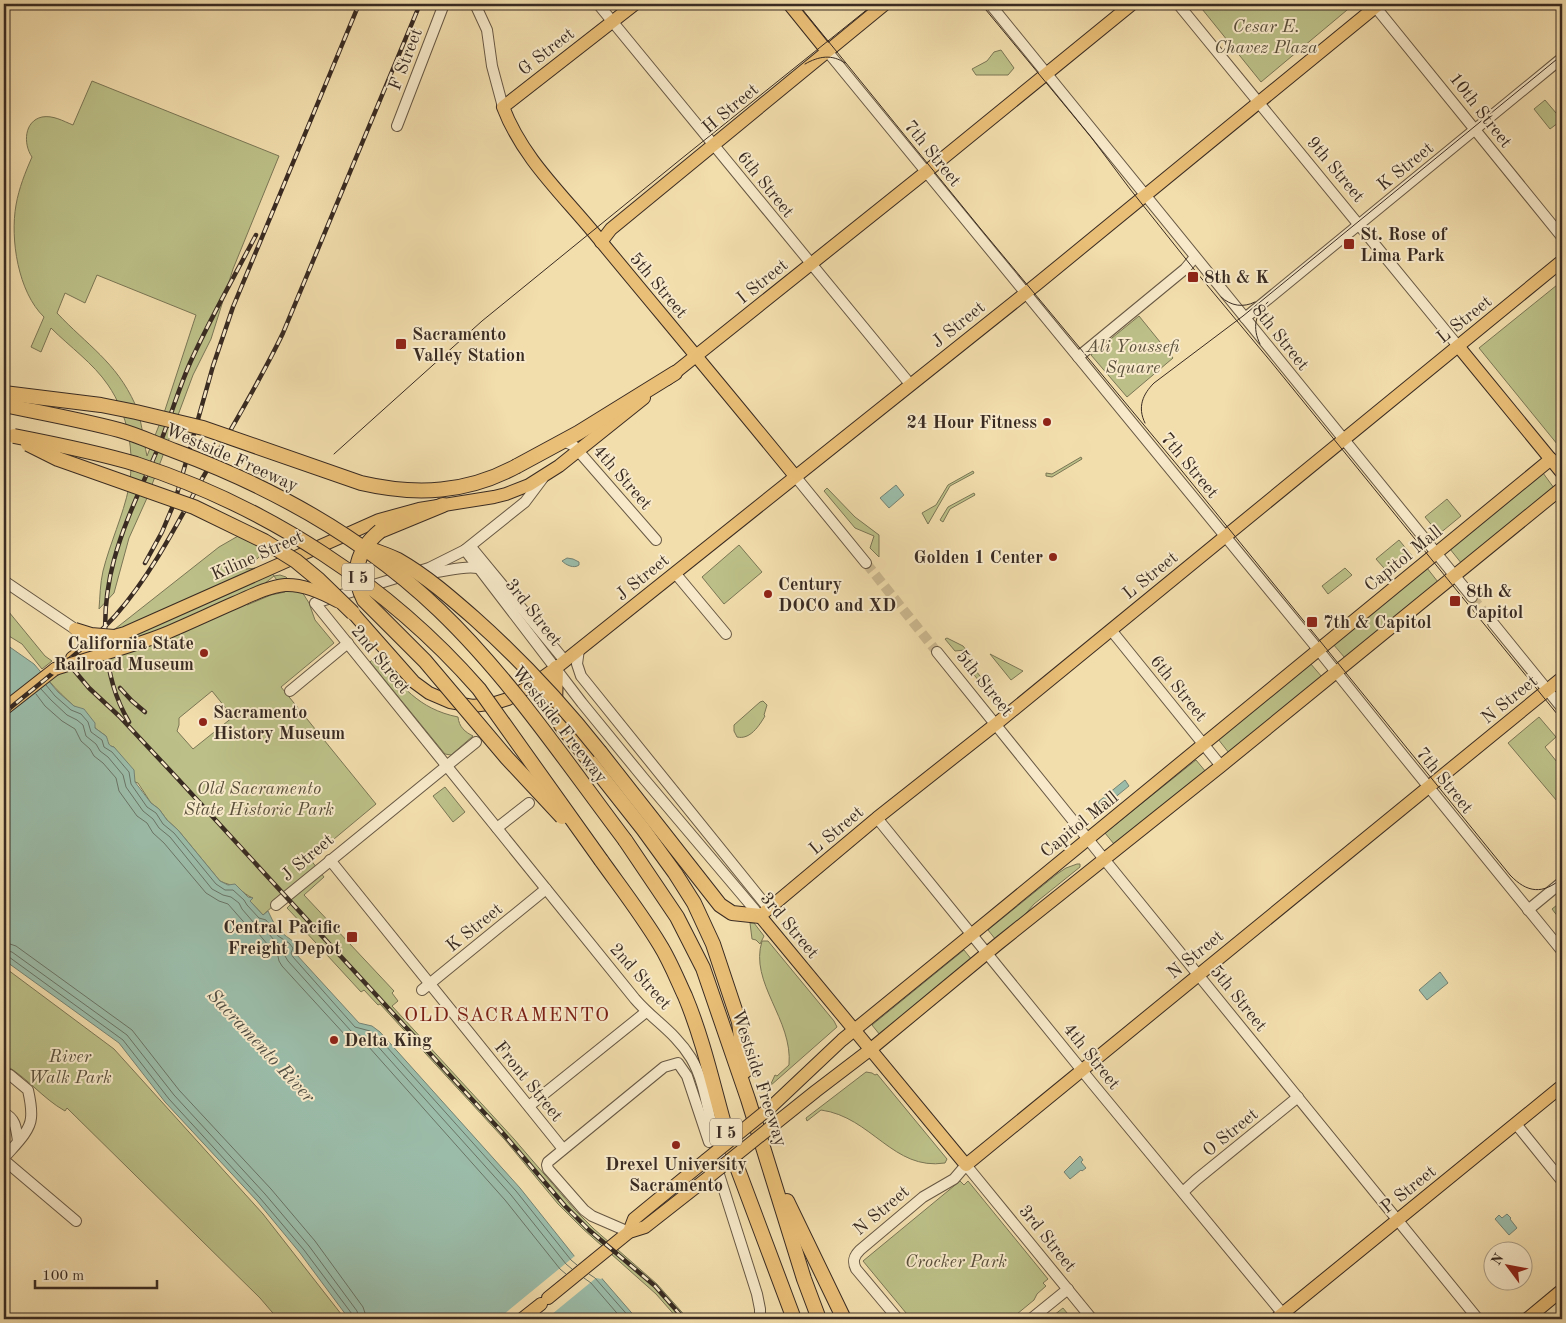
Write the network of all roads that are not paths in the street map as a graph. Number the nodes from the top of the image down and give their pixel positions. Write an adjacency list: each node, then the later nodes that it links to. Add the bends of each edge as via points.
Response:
1 (444, 4): 17 (street, F Street)
2 (475, 4): 16 (street, 5th Street, via 486,30)
3 (598, 4): 11 (street, 6th Street)
4 (635, 4): 11 (main road, G Street)
5 (789, 4): 12 (main road, 7th Street)
6 (885, 4): 12 (main road, H Street)
7 (990, 4): 14 (street, 8th Street)
8 (1132, 4): 14 (main road, I Street)
9 (1178, 4): 15 (street, 9th Street)
10 (1376, 5): 15 (main road, J Street); 18 (street, 10th Street)
11 (612, 22): 16 (main road, G Street); 19 (street, 6th Street)
12 (827, 51): 19 (main road, H Street); 20 (street, 7th Street)
13 (1562, 58): 18 (street, K Street)
14 (1046, 73): 20 (main road, I Street); 21 (street, 8th Street)
15 (1258, 102): 21 (main road, J Street); 22 (street, 9th Street)
16 (503, 107): 24 (main road, 5th Street, via 516,136 540,172)
17 (397, 126)
18 (1475, 129): 22 (street, K Street); 23 (street, 10th Street)
19 (713, 145): 24 (main road, H Street, via 611,229); 27 (street, 6th Street)
20 (926, 172): 27 (main road, I Street); 28 (street, 7th Street)
21 (1145, 195): 25 (street, 8th Street); 28 (main road, J Street)
22 (1359, 224): 29 (street, K Street); 30 (street, 9th Street)
23 (1562, 237)
24 (601, 242): 31 (main road, 5th Street)
25 (1195, 257): 29 (street, 8th Street); 32 (street, via 1185,269)
26 (1562, 261): 30 (main road, L Street)
27 (811, 264): 31 (main road, I Street); 34 (street, 6th Street)
28 (1026, 293): 32 (street, 7th Street); 34 (main road, J Street)
29 (1245, 318): 38 (street, 8th Street)
30 (1458, 346): 38 (main road, L Street); 41 (main road, 9th Street)
31 (696, 356): 33 (main road, I Street); 43 (main road, 5th Street)
32 (1078, 357): 48 (street, 7th Street)
33 (675, 373): 39 (highway); 40 (main road, I Street)
34 (910, 384): 43 (main road, J Street)
35 (4, 393): 39 (highway, bridge, via 101,405 178,421 361,483 416,491 457,488 491,478)
36 (4, 405): 50 (highway, Westside Freeway / I 5, bridge, via 120,430 213,465 287,500)
37 (9, 435): 61 (highway, bridge, via 58,459 194,507 264,541 296,561); 93 (highway, I 5, bridge, via 126,462 203,489 289,533 350,571 418,626 468,676)
38 (1344, 439): 48 (main road, L Street); 52 (street, 8th Street)
39 (562, 442): 40 (street, 4th Street, via 571,443)
40 (578, 450): 44 (main road, I Street); 49 (street, 4th Street)
41 (1556, 458): 42 (main road, 9th Street); 52 (main road, Capitol Mall)
42 (1562, 473)
43 (795, 476): 53 (street, 5th Street); 55 (main road, J Street)
44 (544, 477): 46 (main road, via 506,494); 51 (street, I Street, via 525,502)
45 (1562, 488): 57 (main road, Capitol Mall)
46 (443, 505): 47 (highway)
47 (380, 526): 66 (main road, Kiline Street, bridge); 93 (highway, bridge, via 358,562 356,579 364,600 425,661 507,758)
48 (1226, 536): 64 (main road, L Street); 71 (street, 7th Street)
49 (656, 540)
50 (360, 545): 98 (highway, bridge, via 396,559 432,582 495,638 569,713 720,906 732,913); 111 (highway, Westside Freeway / I 5, bridge, via 439,610 474,646 625,840 691,943 712,992)
51 (467, 548): 54 (street, 3rd Street); 56 (street, I Street, via 443,562); 73 (street, 3rd Street)
52 (1436, 553): 57 (street, 8th Street); 71 (main road, Capitol Mall)
53 (866, 563)
54 (478, 568): 56 (street, I Street); 73 (street, 3rd Street)
55 (675, 573): 65 (street); 70 (main road, J Street)
56 (410, 574): 60 (street, I Street)
57 (1455, 576): 59 (street, 8th Street); 75 (main road, Capitol Mall)
58 (4, 581): 63 (street)
59 (1472, 597)
60 (315, 603): 68 (street, 2nd Street)
61 (353, 613): 69 (main road, J Street, bridge, via 313,590 277,587 162,635); 73 (main road, J Street, via 414,682 450,702 473,706 508,699)
62 (1493, 623): 77 (street)
63 (75, 629): 66 (main road, bridge); 67 (street, bridge)
64 (1112, 630): 81 (main road, L Street); 83 (street, 6th Street)
65 (726, 634)
66 (114, 636): 67 (main road, Kiline Street, bridge)
67 (88, 643): 69 (street, bridge); 74 (main road, Kiline Street, bridge, via 77,656)
68 (348, 643): 78 (street); 84 (street, 2nd Street)
69 (122, 648): 74 (main road, J Street, bridge)
70 (580, 649): 73 (main road, J Street); 98 (street, 3rd Street, via 578,664 581,676)
71 (1318, 650): 75 (street, 7th Street); 83 (main road, Capitol Mall)
72 (937, 652): 81 (street, 5th Street)
73 (560, 664): 98 (street, 3rd Street, via 582,703 645,780); 111 (highway, via 555,706 562,724 675,873 694,903 713,944 739,1022)
74 (55, 669): 80 (main road, Kiline Street)
75 (1337, 672): 85 (main road, Capitol Mall); 86 (street, 7th Street)
76 (1562, 678): 77 (main road, N Street)
77 (1547, 690): 79 (street); 86 (main road, N Street)
78 (290, 691)
79 (1562, 708)
80 (4, 709)
81 (996, 724): 88 (main road, L Street); 90 (street, 5th Street)
82 (476, 742): 84 (street, J Street)
83 (1203, 744): 85 (street, 6th Street); 90 (main road, Capitol Mall)
84 (447, 765): 89 (street, 2nd Street); 92 (street, J Street)
85 (1221, 766): 91 (main road, Capitol Mall)
86 (1428, 787): 97 (street, 7th Street); 102 (main road, N Street)
87 (529, 803): 89 (street)
88 (877, 818): 98 (main road, L Street); 99 (street, 4th Street)
89 (497, 828): 95 (street, 2nd Street)
90 (1088, 839): 91 (street, 5th Street); 99 (main road, Capitol Mall)
91 (1104, 859): 101 (main road, Capitol Mall); 102 (street, 5th Street)
92 (330, 860): 96 (street, J Street); 103 (street, Front Street)
93 (601, 860): 132 (highway, I 5, via 660,945 685,996 736,1167)
94 (1562, 882): 97 (street)
95 (546, 889): 103 (street, K Street); 104 (street, 2nd Street)
96 (276, 905)
97 (1528, 910): 100 (street, 7th Street)
98 (765, 912): 105 (main road, 3rd Street)
99 (971, 935): 101 (street, 4th Street); 105 (main road, Capitol Mall)
100 (1562, 951)
101 (987, 954): 106 (main road, Capitol Mall); 107 (street, 4th Street)
102 (1198, 975): 107 (main road, N Street); 110 (street, 5th Street)
103 (426, 987): 112 (street, Front Street)
104 (646, 1012): 112 (street); 117 (street, 2nd Street, via 670,1031 691,1059)
105 (855, 1030): 106 (main road, 3rd Street); 117 (main road, Capitol Mall, bridge)
106 (871, 1049): 120 (main road, Capitol Mall, bridge); 121 (main road, 3rd Street)
107 (1082, 1070): 121 (main road, N Street); 123 (street, 4th Street)
108 (4, 1077): 115 (street, via 10,1075 28,1090 31,1120)
109 (1562, 1086): 114 (main road, P Street)
110 (1298, 1098): 123 (street, O Street); 125 (street, 5th Street)
111 (748, 1099): 119 (highway, Westside Freeway / I 5)
112 (529, 1106): 116 (street, Front Street)
113 (4, 1112): 115 (street, via 16,1124)
114 (1516, 1124): 122 (street); 125 (main road, P Street)
115 (18, 1141): 118 (street)
116 (563, 1149): 126 (street, Front Street, via 548,1162 548,1170 586,1212); 131 (street, via 664,1067 678,1063 687,1076 707,1136 757,1294)
117 (718, 1150): 120 (street, 2nd Street, bridge); 126 (main road, Capitol Mall, bridge, via 634,1219)
118 (4, 1159): 124 (street)
119 (768, 1161): 133 (highway, Westside Freeway / I 5); 134 (highway)
120 (724, 1165): 126 (main road, Capitol Mall, bridge, via 645,1227)
121 (966, 1165): 127 (street, 3rd Street); 135 (street, N Street, via 954,1178 919,1200 860,1250 853,1260 856,1269)
122 (1562, 1181)
123 (1184, 1192): 129 (street, 4th Street)
124 (76, 1221)
125 (1398, 1221): 129 (main road, P Street); 138 (street, 5th Street)
126 (629, 1232): 130 (main road, Capitol Mall)
127 (1068, 1290): 136 (street); 137 (street, 3rd Street)
128 (1562, 1290): 139 (main road)
129 (1280, 1316)
130 (522, 1319)
131 (760, 1319)
132 (794, 1319)
133 (819, 1319)
134 (844, 1319)
135 (898, 1319)
136 (1031, 1319)
137 (1092, 1319)
138 (1478, 1319)
139 (1527, 1319)

